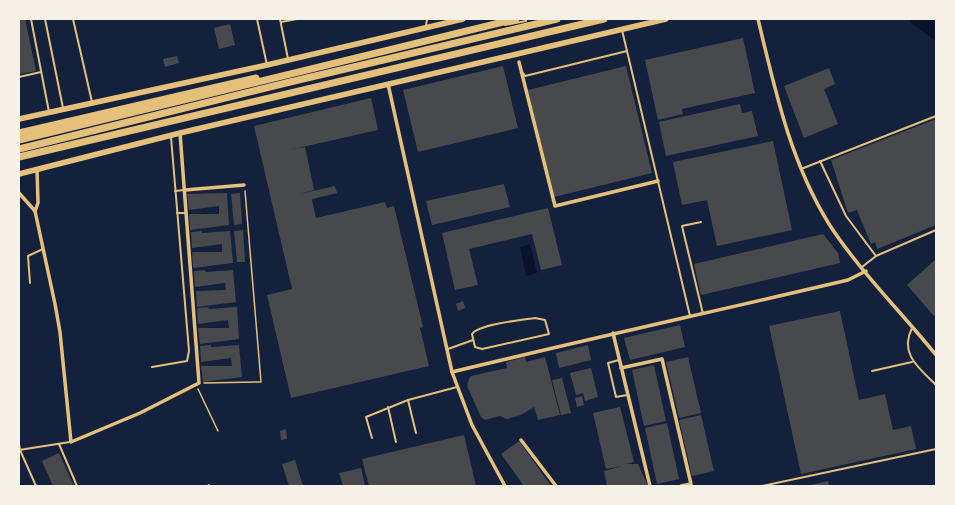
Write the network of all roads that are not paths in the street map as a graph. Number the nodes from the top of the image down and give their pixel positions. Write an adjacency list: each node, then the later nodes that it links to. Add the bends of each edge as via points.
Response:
1 (31, 19): 24 (lane)
2 (45, 19): 28 (lane)
3 (73, 19): 27 (lane)
4 (257, 19): 23 (lane)
5 (280, 19): 16 (lane)
6 (297, 19): 16 (lane)
7 (427, 19): 17 (lane)
8 (463, 19): 17 (main road)
9 (516, 19): 35 (highway)
10 (526, 19): 15 (lane, via 498,27)
11 (557, 19): 36 (highway)
12 (604, 19): 37 (highway)
13 (666, 19): 18 (main road)
14 (758, 19): 40 (street, via 784,124)
15 (498, 20): 32 (highway)
16 (280, 22): 21 (lane)
17 (426, 27): 21 (main road)
18 (622, 29): 19 (lane); 20 (main road)
19 (627, 52): 22 (lane, via 525,76); 42 (lane)
20 (515, 54): 22 (lane); 26 (main road)
21 (288, 59): 23 (main road)
22 (518, 62): 42 (street, via 555,206)
23 (267, 65): 27 (main road)
24 (41, 72): 25 (lane); 29 (lane)
25 (19, 77)
26 (388, 84): 33 (main road); 62 (street)
27 (92, 102): 28 (main road)
28 (63, 109): 29 (main road)
29 (49, 112): 31 (main road)
30 (936, 116): 38 (lane)
31 (19, 119)
32 (21, 132)
33 (180, 133): 34 (main road); 44 (street)
34 (172, 136): 39 (main road); 45 (lane)
35 (19, 140)
36 (19, 149)
37 (19, 157)
38 (820, 161): 40 (lane); 53 (lane, via 846,216)
39 (37, 168): 41 (main road); 47 (street, via 38,203)
40 (801, 169): 54 (street, via 830,225)
41 (19, 174)
42 (658, 181): 58 (lane)
43 (244, 185): 44 (street)
44 (185, 190): 45 (lane); 49 (street)
45 (175, 191): 48 (lane)
46 (19, 193): 47 (street)
47 (35, 212): 52 (street)
48 (177, 213): 49 (lane); 66 (lane, via 187,361)
49 (187, 213): 78 (street, via 198,385)
50 (701, 222): 57 (lane, via 682,226)
51 (936, 230): 53 (lane)
52 (43, 249): 56 (lane, via 28,256); 78 (street, via 60,332)
53 (876, 256): 54 (lane)
54 (862, 266): 55 (street)
55 (866, 271): 57 (street, via 848,280); 59 (street)
56 (30, 283)
57 (703, 314): 58 (street)
58 (690, 317): 60 (street)
59 (912, 326): 63 (street); 65 (lane, via 907,340)
60 (613, 333): 64 (street); 69 (street)
61 (473, 340): 61 (lane, via 475,347 480,349 549,334 545,320 535,318 480,329 472,334); 62 (lane)
62 (446, 349): 69 (street)
63 (936, 355)
64 (619, 360): 67 (street); 72 (lane, via 608,363 616,397)
65 (912, 362): 68 (lane); 70 (lane)
66 (152, 367)
67 (621, 368): 72 (street); 89 (street, via 662,358 691,484)
68 (872, 371)
69 (452, 372): 71 (street)
70 (936, 385)
71 (457, 387): 73 (lane); 86 (street, via 472,425)
72 (627, 395): 88 (street)
73 (408, 400): 74 (lane); 75 (lane)
74 (388, 407): 76 (lane, via 366,417); 79 (lane)
75 (416, 433)
76 (372, 438)
77 (521, 440): 87 (street)
78 (71, 442): 81 (lane)
79 (396, 442)
80 (19, 444): 83 (lane)
81 (59, 444): 83 (lane); 85 (lane)
82 (936, 449): 90 (lane)
83 (19, 450): 84 (lane)
84 (36, 486)
85 (78, 486)
86 (505, 486)
87 (556, 486)
88 (650, 486)
89 (681, 486)
90 (762, 486)

